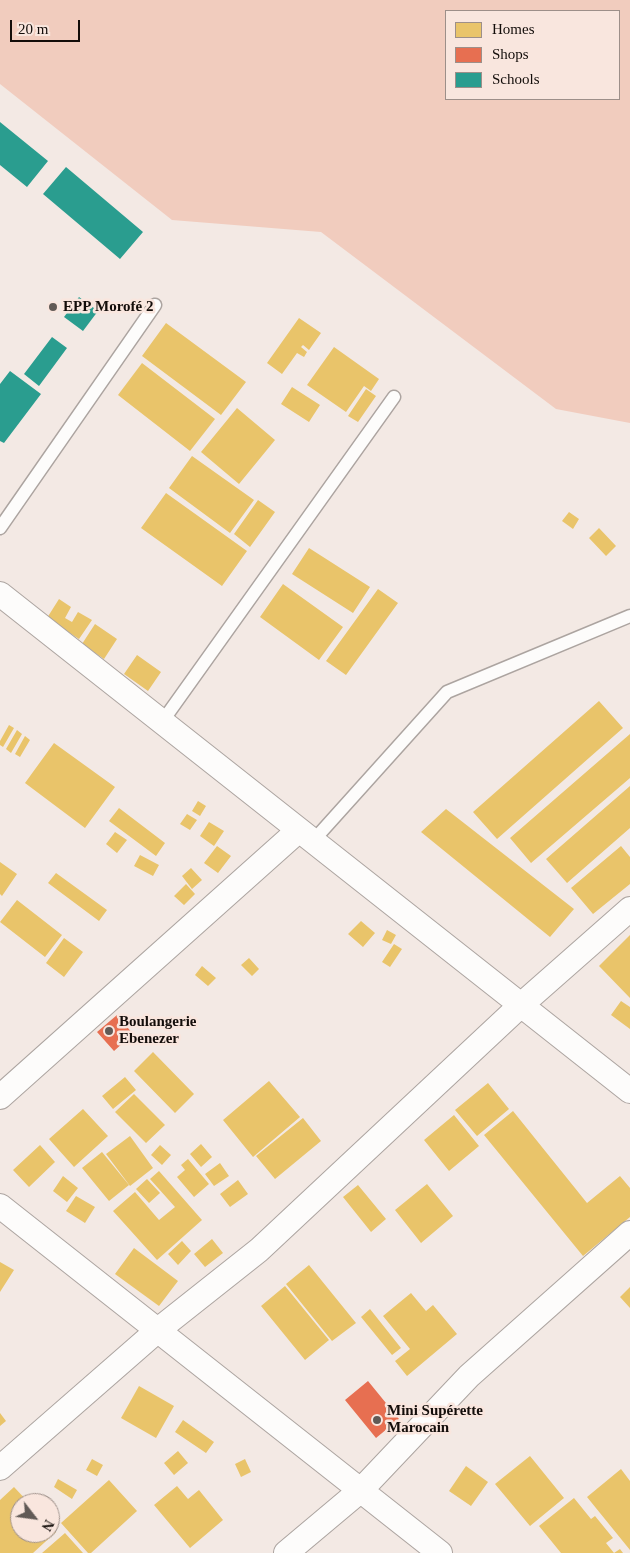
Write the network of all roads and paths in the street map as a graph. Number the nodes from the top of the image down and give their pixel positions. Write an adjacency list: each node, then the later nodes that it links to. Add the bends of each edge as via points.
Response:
1 (155, 305): 3 (lane)
2 (394, 397): 6 (lane)
3 (0, 528)
4 (0, 594): 6 (street)
5 (630, 616): 7 (lane, via 447,692)
6 (162, 722): 7 (street)
7 (306, 836): 9 (street); 11 (street)
8 (630, 909): 9 (street)
9 (521, 1005): 10 (street); 14 (street, via 259,1250)
10 (630, 1091)
11 (0, 1097)
12 (0, 1206): 14 (street)
13 (630, 1232): 16 (street, via 469,1376)
14 (158, 1330): 15 (street); 16 (street)
15 (0, 1468)
16 (361, 1490): 17 (street); 18 (street)
17 (286, 1553)
18 (440, 1553)

